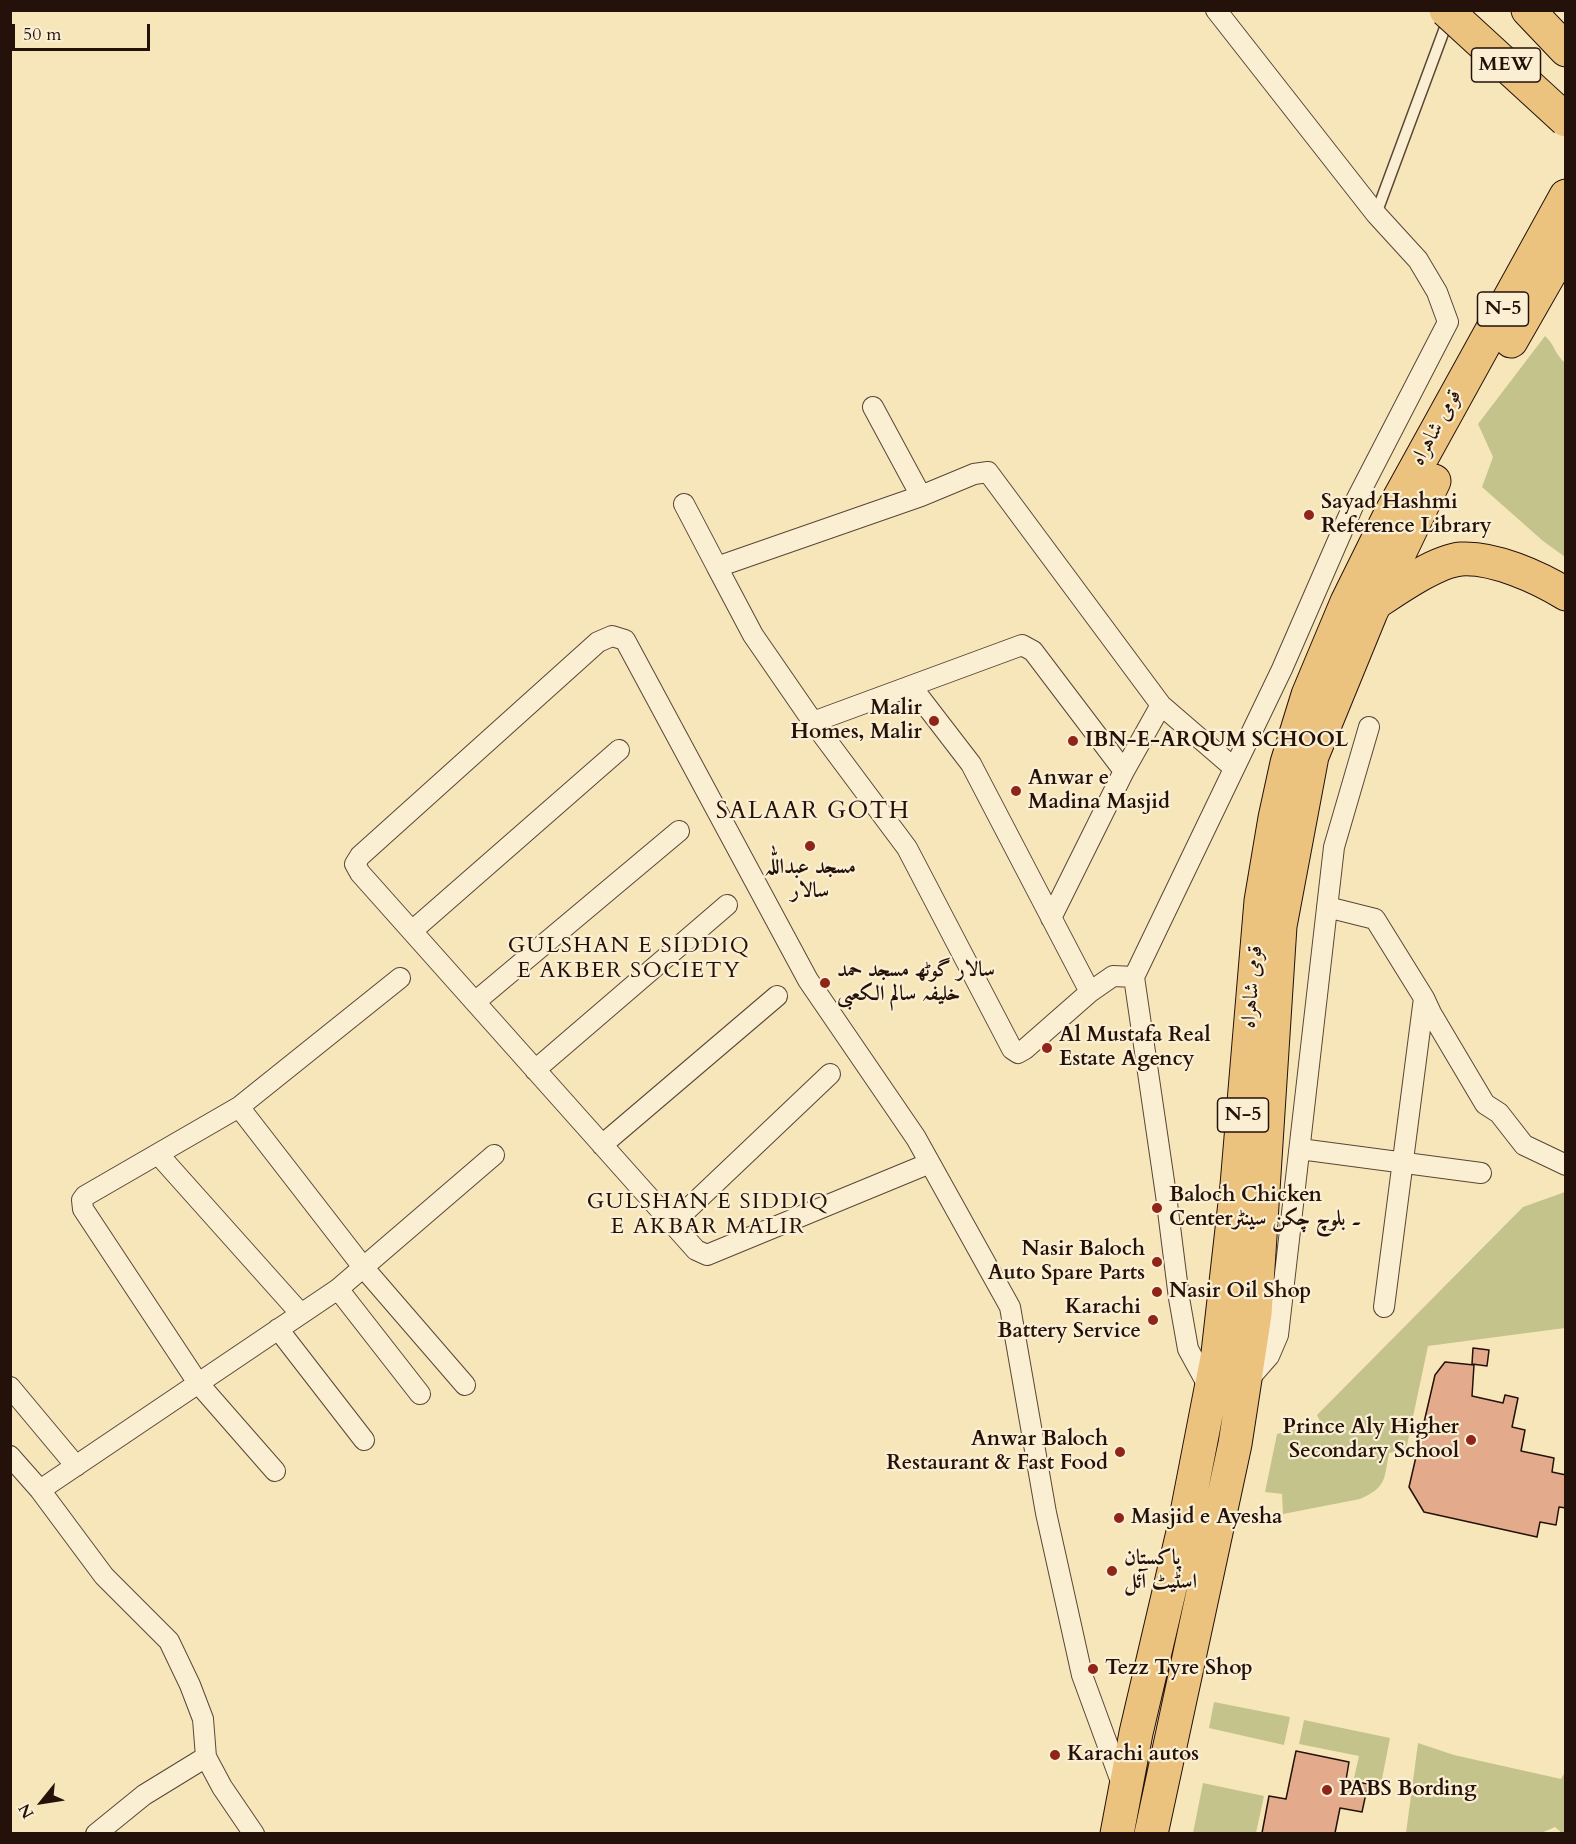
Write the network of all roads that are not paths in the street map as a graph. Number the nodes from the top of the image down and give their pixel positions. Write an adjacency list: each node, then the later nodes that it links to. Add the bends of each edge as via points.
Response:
1 (1216, 10): 8 (street)
2 (1446, 10): 6 (highway, MEW, bridge)
3 (1451, 10): 8 (lane)
4 (1528, 10): 5 (highway, MEW)
5 (1566, 50)
6 (1566, 120)
7 (1566, 196): 11 (highway, قومی شاہراہ / N-5)
8 (1376, 214): 22 (street, via 1418,260 1437,292 1448,322 1353,506)
9 (1566, 245): 11 (highway, قومی شاہراہ / N-5)
10 (873, 407): 12 (street)
11 (1452, 423): 16 (highway, قومی شاہراہ / N-5, via 1419,508); 56 (highway, قومی شاہراہ / N-5, via 1390,515 1347,602 1308,695 1287,763 1261,901 1237,1185)
12 (921, 496): 14 (street); 18 (street, via 988,472)
13 (684, 504): 14 (street)
14 (717, 567): 19 (street, via 753,635)
15 (1566, 594): 16 (highway, via 1493,562 1459,559 1411,580)
16 (1374, 604): 52 (highway, قومی شاہراہ / N-5, via 1312,756 1280,926 1256,1314)
17 (911, 686): 19 (street); 23 (street, via 1023,645 1033,651); 27 (street, via 970,764)
18 (1161, 705): 22 (street); 23 (street)
19 (813, 722): 31 (street, via 907,848 1012,1049 1018,1053 1024,1049)
20 (1369, 727): 26 (street, via 1334,847)
21 (619, 750): 28 (street)
22 (1234, 768): 29 (street)
23 (1124, 771): 27 (street)
24 (679, 831): 34 (street)
25 (727, 905): 35 (street)
26 (1327, 908): 33 (street, via 1375,919); 39 (street)
27 (1051, 918): 31 (street)
28 (412, 931): 34 (street); 42 (street, via 360,873 355,864 360,856 598,642 612,636 625,640 808,980)
29 (1134, 977): 31 (street, via 1113,976); 56 (street, via 1186,1339)
30 (400, 978): 37 (street)
31 (1090, 992)
32 (777, 996): 38 (street)
33 (1424, 998): 43 (street); 44 (street, via 1485,1104 1499,1113 1524,1144)
34 (475, 1002): 35 (street)
35 (535, 1070): 38 (street)
36 (830, 1074): 46 (street)
37 (239, 1107): 40 (street); 47 (street)
38 (602, 1145): 46 (street)
39 (1300, 1149): 43 (street); 52 (street, via 1278,1335 1269,1356)
40 (158, 1154): 50 (street); 53 (street, via 85,1196 82,1204)
41 (494, 1155): 47 (street)
42 (930, 1163): 46 (street, via 707,1255 696,1250); 64 (street, via 1010,1306 1046,1513 1082,1675)
43 (1401, 1163): 45 (street); 49 (street)
44 (1566, 1165)
45 (1480, 1173)
46 (672, 1224)
47 (363, 1267): 48 (street); 54 (street)
48 (338, 1289): 50 (street); 57 (street)
49 (1384, 1307)
50 (301, 1314): 51 (street)
51 (278, 1329): 53 (street); 58 (street)
52 (1246, 1382): 68 (highway, قومی شاہراہ / N-5)
53 (198, 1383): 60 (street); 61 (street)
54 (465, 1385)
55 (10, 1387): 60 (street)
56 (1211, 1390): 64 (highway, قومی شاہراہ / N-5)
57 (420, 1394)
58 (364, 1440)
59 (10, 1456): 62 (street)
60 (76, 1466): 62 (street)
61 (275, 1471)
62 (40, 1490): 63 (street, via 104,1576 169,1641 203,1719)
63 (206, 1757): 65 (street, via 144,1795); 66 (street)
64 (1126, 1795): 67 (highway, قومی شاہراہ / N-5)
65 (96, 1833)
66 (254, 1833)
67 (1117, 1833)
68 (1151, 1833)

